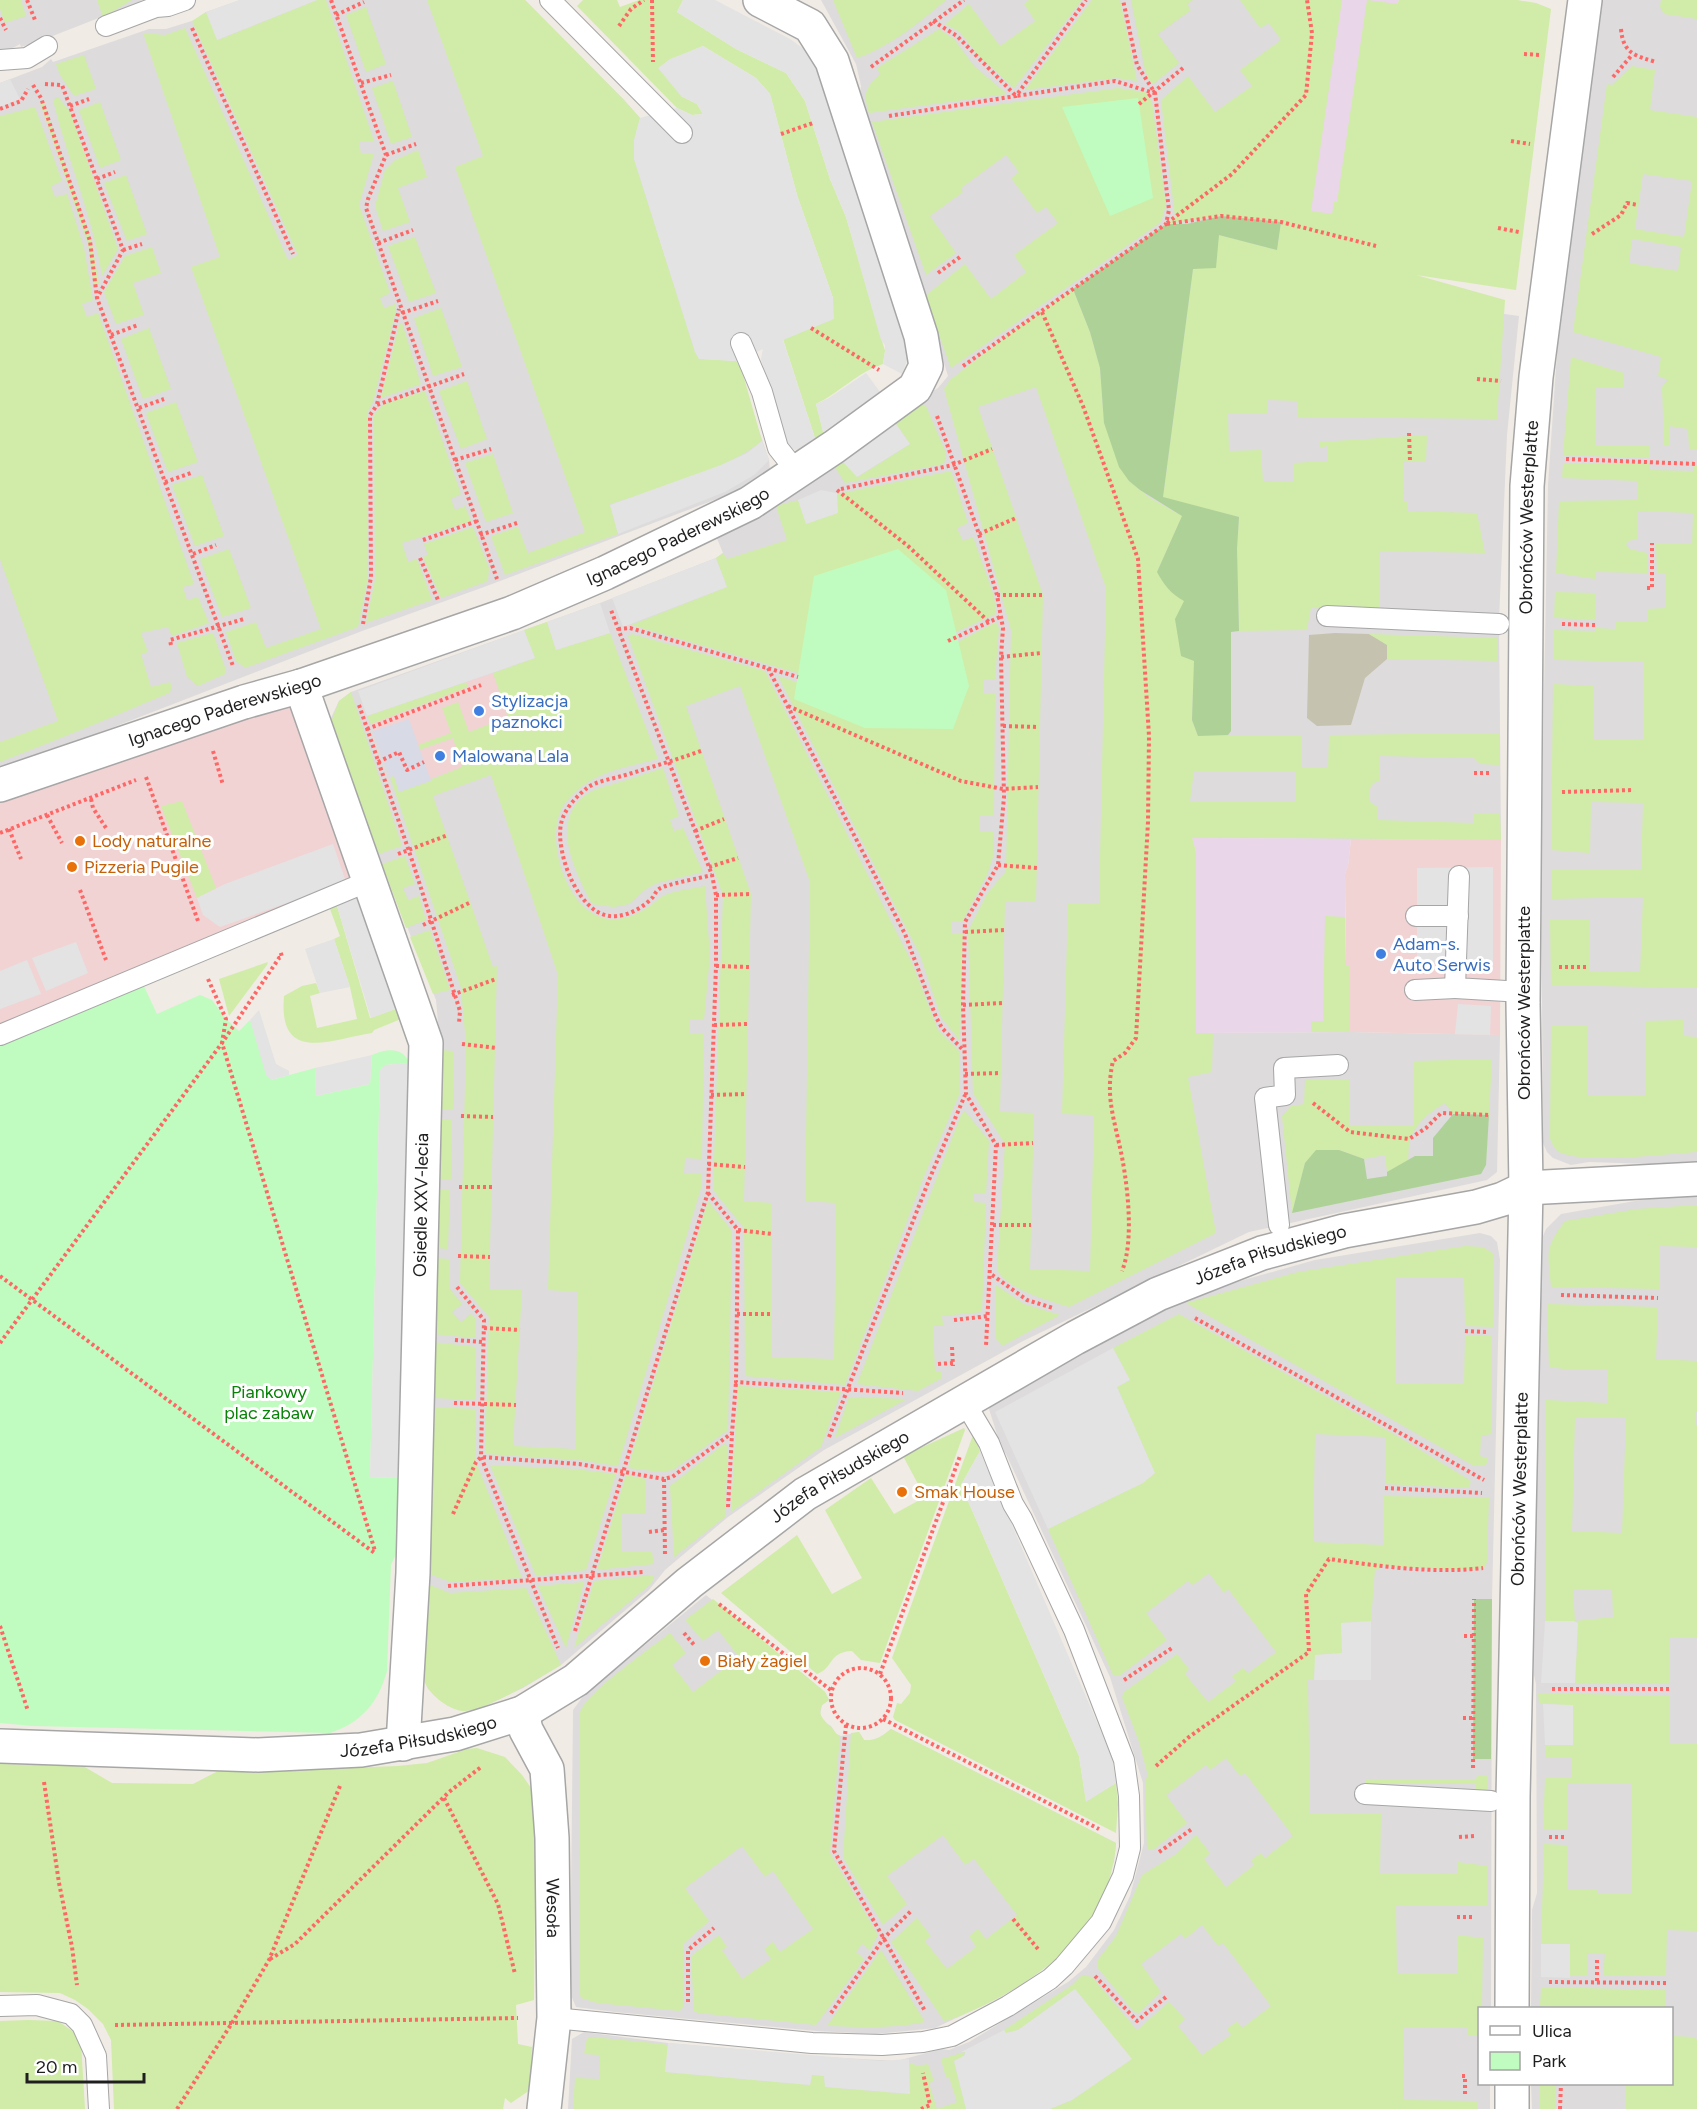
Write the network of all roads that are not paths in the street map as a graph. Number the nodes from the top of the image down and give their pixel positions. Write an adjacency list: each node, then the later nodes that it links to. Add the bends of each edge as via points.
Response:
1 (185, 0): 5 (lane, via 168,6)
2 (550, 0): 9 (lane)
3 (760, 0): 11 (street, Ignacego Paderewskiego, via 810,26 832,61 921,336 926,366 915,388)
4 (1584, 0): 22 (street, Obrońców Westerplatte, via 1537,365 1527,486)
5 (155, 3): 6 (lane)
6 (106, 26)
7 (47, 46): 8 (lane, via 27,58)
8 (0, 60)
9 (682, 133)
10 (741, 343): 11 (lane, via 762,392 778,448)
11 (797, 472): 14 (street, Ignacego Paderewskiego, via 750,503 598,576 512,613)
12 (1327, 616): 13 (lane)
13 (1498, 624)
14 (302, 686): 15 (street, Ignacego Paderewskiego); 17 (street, Osiedle XXV-lecia)
15 (0, 785)
16 (1459, 876): 19 (lane)
17 (369, 881): 23 (lane); 30 (street, Osiedle XXV-lecia, via 426,1043 412,1573)
18 (1416, 916): 19 (lane)
19 (1458, 916): 20 (lane)
20 (1455, 988): 21 (lane); 22 (lane)
21 (1415, 990)
22 (1523, 992): 26 (street, Obrońców Westerplatte)
23 (0, 1035)
24 (1338, 1065): 27 (lane, via 1284,1068 1286,1095 1265,1098)
25 (1697, 1179): 26 (street, Józefa Piłsudskiego)
26 (1526, 1188): 28 (street, Józefa Piłsudskiego, via 1476,1207 1344,1230 1262,1253 1158,1294 1075,1338); 35 (street, Obrońców Westerplatte)
27 (1279, 1225)
28 (969, 1410): 29 (street, Józefa Piłsudskiego, via 805,1494 689,1583 576,1680); 36 (lane, via 989,1443 1012,1503 1074,1630 1124,1760 1130,1848 1123,1876 1101,1922 1058,1973 1008,2007 952,2036 916,2043 812,2043)
29 (522, 1713): 30 (street, Józefa Piłsudskiego); 36 (street, Wesoła, via 526,1730 547,1769 552,1838)
30 (403, 1744): 31 (street, Józefa Piłsudskiego, via 258,1755)
31 (0, 1746)
32 (1365, 1794): 33 (lane)
33 (1491, 1801)
34 (0, 2006): 38 (lane, via 37,2005 71,2014 82,2025 96,2056)
35 (1512, 2007)
36 (554, 2018): 39 (street, Wesoła)
37 (1512, 2085): 40 (street)
38 (99, 2109)
39 (544, 2109)
40 (1512, 2109)

